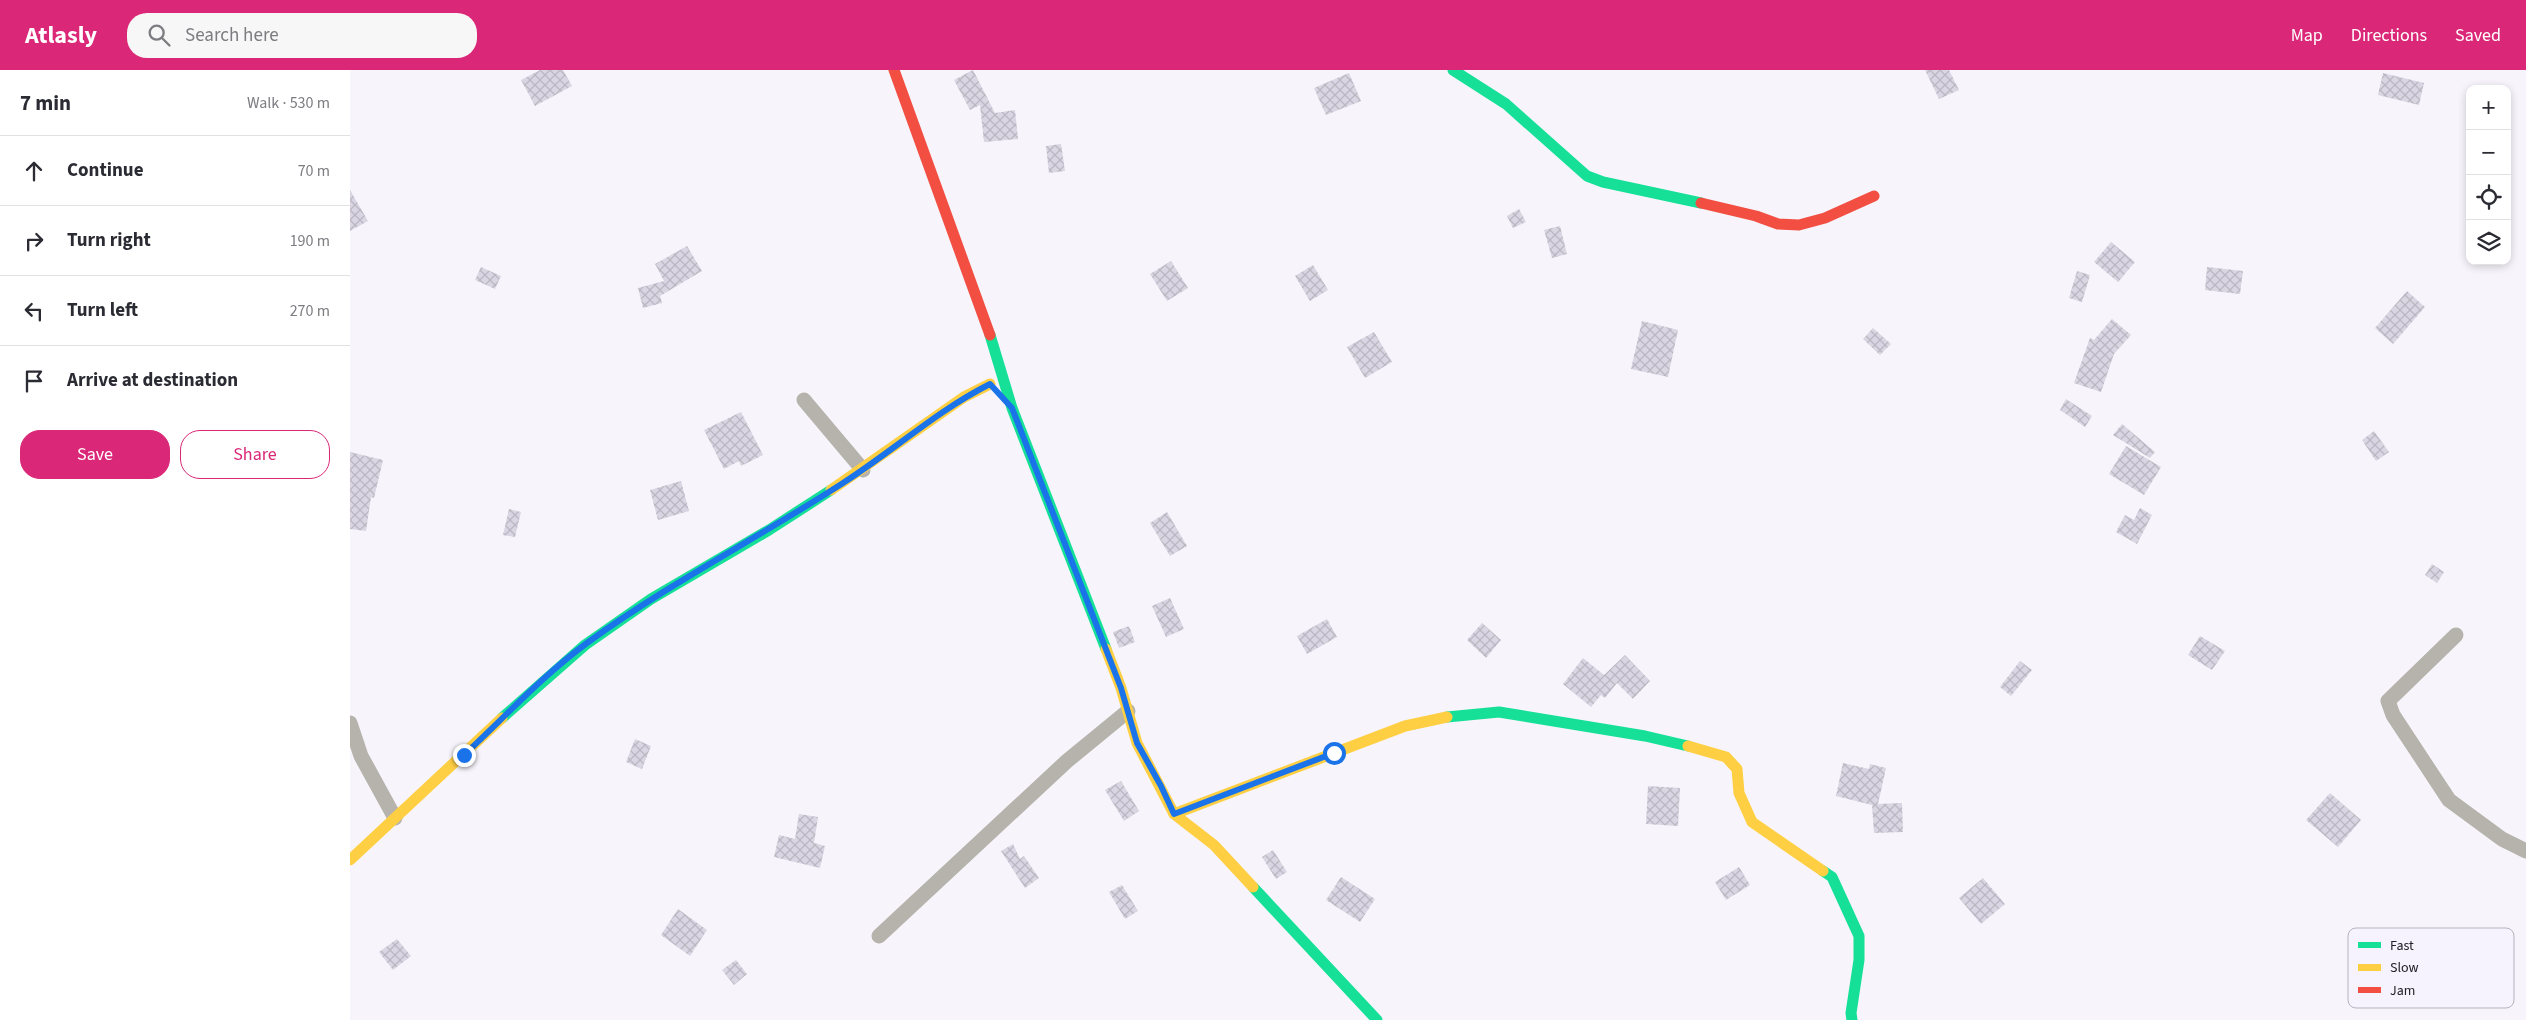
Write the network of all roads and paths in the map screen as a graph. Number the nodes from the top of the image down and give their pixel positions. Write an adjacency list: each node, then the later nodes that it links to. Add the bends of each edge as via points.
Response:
1 (894, 70): 4 (street)
2 (1453, 70): 3 (street, via 1506,104 1586,176 1603,182 1649,190 1778,224 1799,225 1825,218)
3 (1874, 196)
4 (995, 348): 5 (street); 7 (street)
5 (990, 384): 7 (street); 8 (street, via 964,397)
6 (804, 400): 8 (street)
7 (1012, 408): 10 (street)
8 (863, 470): 13 (street, via 651,599 585,645 522,699)
9 (2456, 634): 14 (street, via 2388,702 2393,716 2449,800 2502,839)
10 (1128, 711): 12 (street, via 1137,743); 16 (street, via 1067,761)
11 (350, 723): 13 (street, via 361,756)
12 (1174, 814): 17 (street, via 1214,845); 18 (street, via 1405,726 1446,717 1499,712 1699,748 1726,757 1737,769 1739,793 1752,822 1832,877 1859,936 1859,960 1850,1013)
13 (396, 818): 15 (street)
14 (2526, 851)
15 (350, 860)
16 (879, 936)
17 (1377, 1020)
18 (1852, 1020)

